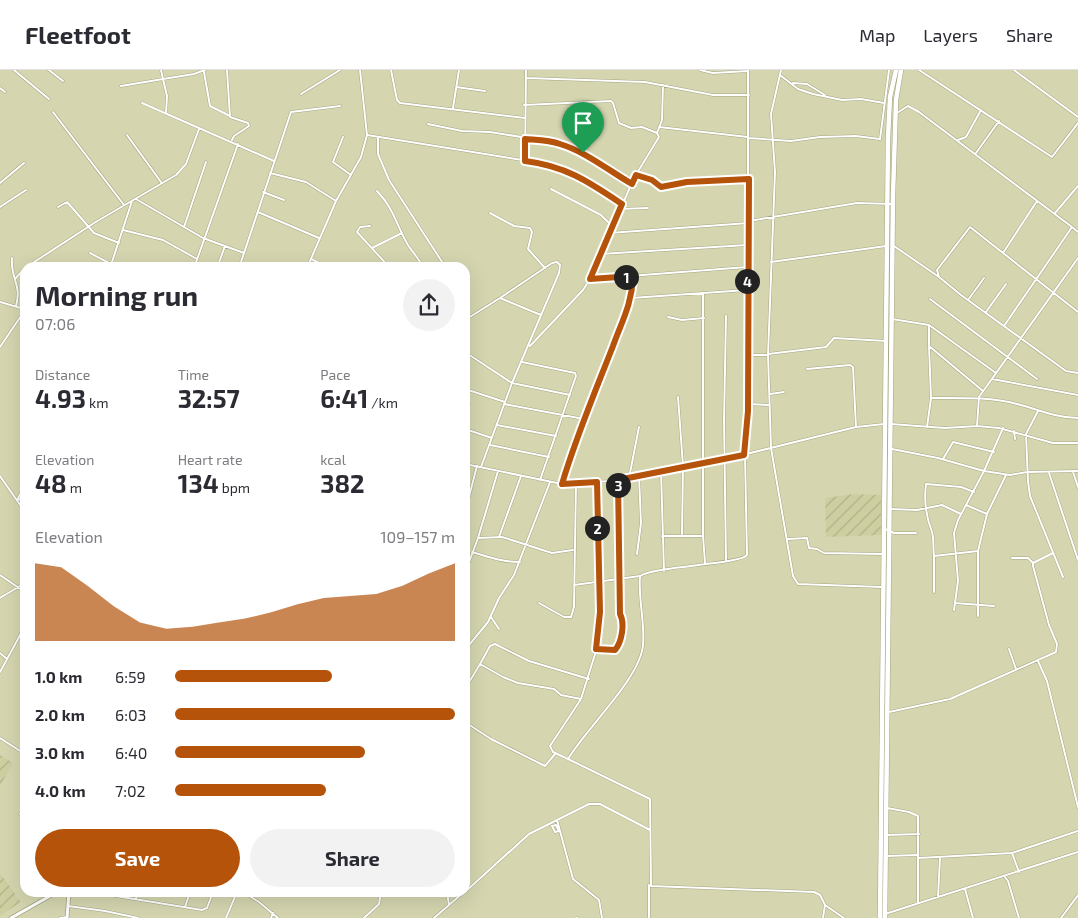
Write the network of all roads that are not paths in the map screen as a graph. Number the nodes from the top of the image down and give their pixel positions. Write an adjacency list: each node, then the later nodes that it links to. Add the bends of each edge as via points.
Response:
1 (14, 70): 35 (street)
2 (49, 70): 22 (street)
3 (161, 70): 21 (street)
4 (227, 70): 45 (street)
5 (340, 70): 30 (street)
6 (360, 70): 56 (street)
7 (391, 70): 40 (street, via 399,102)
8 (459, 70): 26 (street)
9 (526, 70): 20 (street)
10 (700, 70): 18 (street, via 713,73)
11 (781, 70): 19 (street)
12 (889, 70): 32 (street)
13 (896, 70): 34 (highway)
14 (901, 70): 44 (highway)
15 (919, 70): 41 (street)
16 (1014, 70): 46 (street)
17 (205, 71): 21 (street); 45 (street, via 210,106)
18 (748, 71): 31 (street)
19 (780, 75): 23 (street); 61 (street, via 771,114)
20 (526, 78): 24 (street); 38 (street)
21 (163, 79): 25 (street); 43 (street, via 167,96)
22 (63, 81)
23 (793, 83): 33 (street, via 804,92); 33 (street, via 807,84)
24 (663, 85): 31 (street, via 714,95); 52 (street)
25 (121, 86)
26 (456, 87): 28 (street); 40 (street)
27 (0, 88): 29 (street)
28 (485, 91)
29 (5, 92)
30 (301, 94)
31 (749, 95): 59 (street)
32 (884, 96): 34 (street); 37 (street)
33 (827, 97): 37 (street)
34 (890, 97): 87 (highway)
35 (49, 99)
36 (142, 103): 43 (street)
37 (884, 103): 61 (street, via 880,140 828,136)
38 (524, 104): 47 (street); 54 (street, via 610,101 619,123 631,128 642,126)
39 (340, 106): 67 (street, via 291,112)
40 (454, 108): 47 (street)
41 (981, 110): 48 (street); 62 (street, via 966,137)
42 (53, 112): 89 (street)
43 (166, 114): 53 (street)
44 (896, 114): 62 (street, via 910,106); 87 (highway)
45 (230, 116): 63 (street, via 250,126 234,136)
46 (1078, 117)
47 (524, 118): 60 (street)
48 (999, 121): 49 (street, via 1052,157); 66 (street)
49 (1078, 123)
50 (428, 124): 60 (street)
51 (596, 127): 65 (street, via 595,136)
52 (660, 127): 54 (street); 59 (street)
53 (199, 129): 63 (street); 75 (street, via 184,167)
54 (657, 134): 73 (street, via 658,139)
55 (127, 135): 75 (street)
56 (367, 135): 58 (street); 72 (street, via 361,157)
57 (343, 137): 72 (street, via 333,162)
58 (378, 137): 68 (street); 133 (street, via 378,154 389,180)
59 (748, 137): 61 (street); 74 (street)
60 (525, 139): 65 (street, via 559,143); 68 (street)
61 (772, 140): 97 (street, via 775,172)
62 (958, 140): 66 (street)
63 (232, 141): 64 (street)
64 (238, 144): 67 (street); 108 (street)
65 (583, 153): 77 (street)
66 (976, 153): 86 (street)
67 (274, 161): 71 (street)
68 (525, 161): 88 (street, via 547,164 580,176)
69 (24, 162): 76 (street)
70 (206, 162): 102 (street)
71 (270, 173): 81 (street); 85 (street, via 306,182)
72 (351, 174): 85 (street)
73 (636, 175): 74 (street, via 661,187 687,182); 77 (street)
74 (749, 179): 98 (street)
75 (161, 182): 83 (street)
76 (0, 183)
77 (632, 184): 88 (street)
78 (1078, 186): 96 (street)
79 (552, 189): 100 (street, via 601,215)
80 (26, 190): 90 (street)
81 (263, 192): 84 (street); 94 (street)
82 (377, 192): 106 (street, via 391,208)
83 (134, 200): 89 (street); 102 (street); 104 (street)
84 (284, 200)
85 (336, 201): 109 (street)
86 (1037, 201): 96 (street); 118 (street)
87 (890, 203): 97 (street, via 857,203); 112 (highway)
88 (622, 204): 93 (street)
89 (124, 205): 101 (street)
90 (0, 207)
91 (58, 207): 101 (street, via 67,202)
92 (648, 208): 93 (street)
93 (619, 209): 100 (street)
94 (258, 212): 109 (street); 116 (street)
95 (490, 213): 136 (street, via 514,226 530,228 529,251)
96 (1055, 214): 103 (street)
97 (772, 218): 98 (street); 134 (street)
98 (749, 222): 107 (street); 111 (street)
99 (370, 226): 114 (street, via 357,230)
100 (612, 226): 107 (street)
101 (87, 227): 110 (street); 123 (street)
102 (184, 227): 108 (street)
103 (1072, 227): 105 (street); 145 (street)
104 (123, 230): 110 (street); 121 (street, via 163,240)
105 (1078, 232)
106 (402, 233): 114 (street); 132 (street)
107 (609, 234): 117 (street)
108 (203, 238): 113 (street); 121 (street)
109 (319, 238): 122 (street)
110 (118, 243): 125 (street)
111 (747, 245): 117 (street); 135 (street)
112 (890, 245): 134 (street); 138 (street); 162 (highway)
113 (225, 246): 116 (street); 127 (street)
114 (372, 248): 131 (street)
115 (90, 253): 124 (street)
116 (244, 253): 128 (street)
117 (600, 254): 144 (street)
118 (1003, 254): 137 (street, via 970,227); 145 (street)
119 (12, 258): 143 (street)
120 (1078, 258): 149 (street)
121 (198, 259): 126 (street)
122 (310, 259): 129 (street); 130 (street)
123 (34, 262)
124 (108, 262)
125 (113, 262)
126 (197, 262)
127 (219, 262)
128 (241, 262)
129 (309, 262)
130 (317, 262)
131 (385, 262)
132 (419, 262)
133 (442, 262)
134 (771, 262): 175 (street)
135 (747, 267): 140 (street); 147 (street)
136 (545, 268): 150 (street); 161 (street, via 554,262 560,265)
137 (937, 270): 138 (street); 141 (street)
138 (931, 271): 141 (street)
139 (20, 274): 143 (street)
140 (633, 276): 144 (street); 151 (street)
141 (939, 277): 153 (street)
142 (984, 278): 153 (street)
143 (15, 279): 155 (street, via 20,293)
144 (590, 279): 172 (street)
145 (1035, 279): 149 (street); 169 (street)
146 (1006, 284): 159 (street)
147 (747, 290): 148 (street); 177 (street)
148 (703, 293): 151 (street); 167 (street)
149 (1053, 294): 158 (street); 170 (street)
150 (500, 298): 161 (street); 165 (street)
151 (631, 298): 201 (street)
152 (930, 299): 178 (street)
153 (968, 300): 159 (street)
154 (0, 302): 155 (street)
155 (16, 306): 157 (street)
156 (1078, 306): 158 (street)
157 (20, 308)
158 (1075, 310): 160 (street)
159 (986, 312): 169 (street)
160 (1078, 312)
161 (541, 315): 172 (street)
162 (890, 315): 168 (street); 171 (highway); 202 (highway)
163 (726, 316): 222 (street)
164 (20, 317): 174 (street)
165 (470, 317)
166 (668, 317): 167 (street, via 682,320)
167 (704, 318): 224 (street)
168 (929, 325): 173 (street); 181 (street)
169 (1004, 326): 170 (street)
170 (1021, 339): 178 (street); 182 (street, via 1066,371)
171 (886, 341): 175 (street, via 837,338 826,347); 202 (highway)
172 (530, 346): 179 (street)
173 (929, 346): 187 (street); 193 (street)
174 (0, 347)
175 (768, 354): 177 (street); 189 (street)
176 (470, 355): 185 (street)
177 (747, 356): 196 (street)
178 (1008, 357): 181 (street); 184 (street)
179 (522, 362): 185 (street); 190 (street, via 575,373)
180 (807, 369): 206 (street, via 853,367)
181 (996, 373): 183 (street)
182 (1078, 373)
183 (992, 379): 187 (street); 191 (street)
184 (1037, 379)
185 (512, 383): 190 (street); 195 (street)
186 (470, 391): 195 (street)
187 (983, 391): 194 (street)
188 (784, 392): 189 (street)
189 (770, 394): 197 (street)
190 (570, 395): 199 (street)
191 (1078, 396)
192 (678, 397): 227 (street)
193 (931, 398): 194 (street); 207 (street)
194 (978, 398): 198 (street); 204 (street)
195 (504, 403): 199 (street); 203 (street)
196 (747, 404): 197 (street); 220 (street)
197 (770, 405): 217 (street)
198 (1038, 410): 200 (street, via 1055,416); 211 (street)
199 (563, 416): 201 (street); 212 (street)
200 (1078, 418)
201 (584, 419): 246 (street)
202 (888, 424): 206 (street); 207 (street); 218 (highway); 259 (highway)
203 (497, 425): 212 (street); 213 (street)
204 (977, 426): 207 (street); 208 (street)
205 (639, 427): 240 (street)
206 (856, 427): 217 (street)
207 (927, 427)
208 (1003, 428): 210 (street); 219 (street)
209 (470, 431): 213 (street)
210 (1014, 431): 211 (street); 214 (street)
211 (1026, 434): 215 (street, via 1053,443); 233 (street)
212 (556, 436): 221 (street)
213 (492, 438): 216 (street)
214 (1015, 439)
215 (1078, 443)
216 (489, 445): 221 (street); 228 (street)
217 (771, 448): 220 (street); 266 (street)
218 (890, 449): 223 (street); 256 (highway)
219 (994, 452): 223 (street, via 952,442); 231 (street)
220 (744, 455): 222 (street); 278 (street, via 748,553 745,558)
221 (549, 457): 241 (street)
222 (725, 459): 224 (street); 278 (street)
223 (943, 460): 231 (street)
224 (703, 464): 227 (street); 263 (street)
225 (470, 465): 226 (street)
226 (477, 466): 228 (street); 249 (street)
227 (683, 466): 230 (street); 261 (street)
228 (481, 467): 229 (street)
229 (498, 470): 238 (street); 265 (street)
230 (661, 471): 239 (street); 262 (street)
231 (984, 471): 236 (street); 248 (street)
232 (1078, 471): 234 (street)
233 (1027, 472): 235 (street); 236 (street); 272 (street, via 1030,496)
234 (1073, 472): 235 (street); 247 (street)
235 (1049, 473): 279 (street)
236 (1006, 475): 258 (street)
237 (0, 476): 252 (street)
238 (521, 476): 241 (street); 264 (street)
239 (639, 476): 240 (street); 273 (street, via 641,523)
240 (629, 478): 242 (street)
241 (540, 480): 243 (street)
242 (618, 480): 244 (street); 287 (street)
243 (550, 482): 246 (street); 267 (street)
244 (597, 482): 245 (street); 288 (street)
245 (576, 483): 246 (street); 268 (street)
246 (562, 484)
247 (1078, 488)
248 (974, 492): 254 (street); 255 (street, via 961,487 926,484)
249 (470, 493)
250 (20, 494): 252 (street)
251 (20, 499): 252 (street)
252 (16, 500): 253 (street)
253 (20, 505)
254 (966, 505): 257 (street); 258 (street)
255 (925, 508): 256 (street); 257 (street, via 942,505); 275 (street)
256 (890, 509): 259 (highway)
257 (961, 514): 271 (street, via 954,533)
258 (987, 514): 269 (street)
259 (887, 530): 260 (street); 274 (highway); 317 (highway)
260 (916, 533)
261 (682, 534): 262 (street); 263 (street)
262 (662, 536): 283 (street)
263 (703, 536): 281 (street)
264 (498, 537): 265 (street); 267 (street)
265 (478, 538): 270 (street)
266 (788, 539): 274 (street, via 807,538 808,548 824,553); 291 (street, via 796,583)
267 (527, 546): 268 (street, via 552,553); 280 (street)
268 (574, 550): 289 (street)
269 (978, 550): 271 (street); 298 (street)
270 (472, 552): 276 (street); 280 (street, via 505,562)
271 (956, 553): 275 (street); 296 (street, via 958,580)
272 (1053, 553): 282 (street); 286 (street)
273 (637, 554)
274 (884, 554): 291 (highway)
275 (934, 556): 294 (street)
276 (470, 558)
277 (1012, 558): 282 (street, via 1028,558)
278 (726, 560): 281 (street)
279 (1078, 560)
280 (520, 562): 302 (street)
281 (706, 563): 283 (street)
282 (1033, 563): 310 (street, via 1058,648)
283 (664, 571): 285 (street)
284 (0, 575): 292 (street)
285 (640, 576): 287 (street); 322 (street, via 643,646 637,664)
286 (1063, 577)
287 (620, 579): 288 (street); 306 (street, via 620,614 624,622 617,648)
288 (599, 583): 289 (street); 306 (street)
289 (574, 585): 297 (street, via 570,618)
290 (20, 586): 292 (street)
291 (882, 587): 323 (highway)
292 (17, 588): 293 (street); 295 (street)
293 (20, 590)
294 (934, 592)
295 (0, 598)
296 (954, 603): 298 (street); 300 (street)
297 (539, 604)
298 (978, 605): 299 (street); 301 (street)
299 (994, 606)
300 (954, 610)
301 (978, 616)
302 (491, 617): 303 (street); 305 (street)
303 (499, 628)
304 (20, 635): 309 (street)
305 (470, 644)
306 (596, 649): 314 (street)
307 (1009, 649): 312 (street)
308 (0, 654): 309 (street)
309 (7, 659): 313 (street)
310 (1038, 661): 312 (street); 326 (street, via 1047,681)
311 (480, 664): 314 (street, via 490,646 495,644 529,661); 315 (street); 316 (street, via 503,678 550,688 561,695)
312 (1016, 669): 317 (street, via 950,699)
313 (0, 672)
314 (589, 679): 316 (street)
315 (470, 681)
316 (581, 699): 321 (street, via 550,746)
317 (887, 712): 324 (highway)
318 (470, 725): 321 (street, via 545,766)
319 (0, 738): 320 (street)
320 (20, 751)
321 (555, 753): 322 (street)
322 (568, 759): 328 (street, via 650,799)
323 (880, 769): 324 (highway); 375 (highway)
324 (886, 769): 325 (highway)
325 (886, 808): 330 (street, via 918,815); 331 (highway)
326 (1078, 808)
327 (557, 820): 328 (street, via 589,804 598,803); 340 (street, via 529,834); 371 (street, via 573,879 598,900)
328 (650, 830): 339 (street)
329 (1078, 832): 333 (street)
330 (919, 834): 331 (street); 335 (street)
331 (885, 835): 334 (highway)
332 (1078, 852): 337 (street)
333 (1012, 853): 336 (street); 337 (street)
334 (885, 856): 335 (street); 361 (highway)
335 (918, 857): 336 (street); 355 (street)
336 (940, 858): 353 (street)
337 (1020, 872): 338 (street)
338 (1004, 876): 341 (street); 377 (street)
339 (650, 884): 357 (street, via 814,892 820,895); 372 (street)
340 (470, 887)
341 (965, 888): 353 (street); 376 (street)
342 (1078, 895): 378 (street)
343 (48, 897): 362 (street)
344 (69, 897): 358 (street)
345 (123, 897): 354 (street)
346 (188, 897): 359 (street)
347 (211, 897): 359 (street, via 205,909)
348 (235, 897): 366 (street)
349 (250, 897): 360 (street)
350 (380, 897): 369 (street, via 379,904)
351 (448, 897): 356 (street)
352 (459, 897): 356 (street)
353 (938, 897): 355 (street)
354 (136, 899): 359 (street)
355 (918, 903): 361 (street)
356 (449, 905): 370 (street)
357 (825, 905): 373 (street); 374 (street)
358 (68, 906): 364 (street); 365 (street)
359 (184, 907)
360 (272, 913): 367 (street); 368 (street)
361 (885, 916)
362 (11, 918)
363 (60, 918): 364 (street)
364 (67, 918)
365 (138, 918)
366 (226, 918)
367 (270, 918)
368 (278, 918)
369 (364, 918)
370 (434, 918)
371 (602, 918)
372 (650, 918)
373 (823, 918)
374 (844, 918)
375 (880, 918)
376 (973, 918)
377 (1019, 918)
378 (1062, 918)

